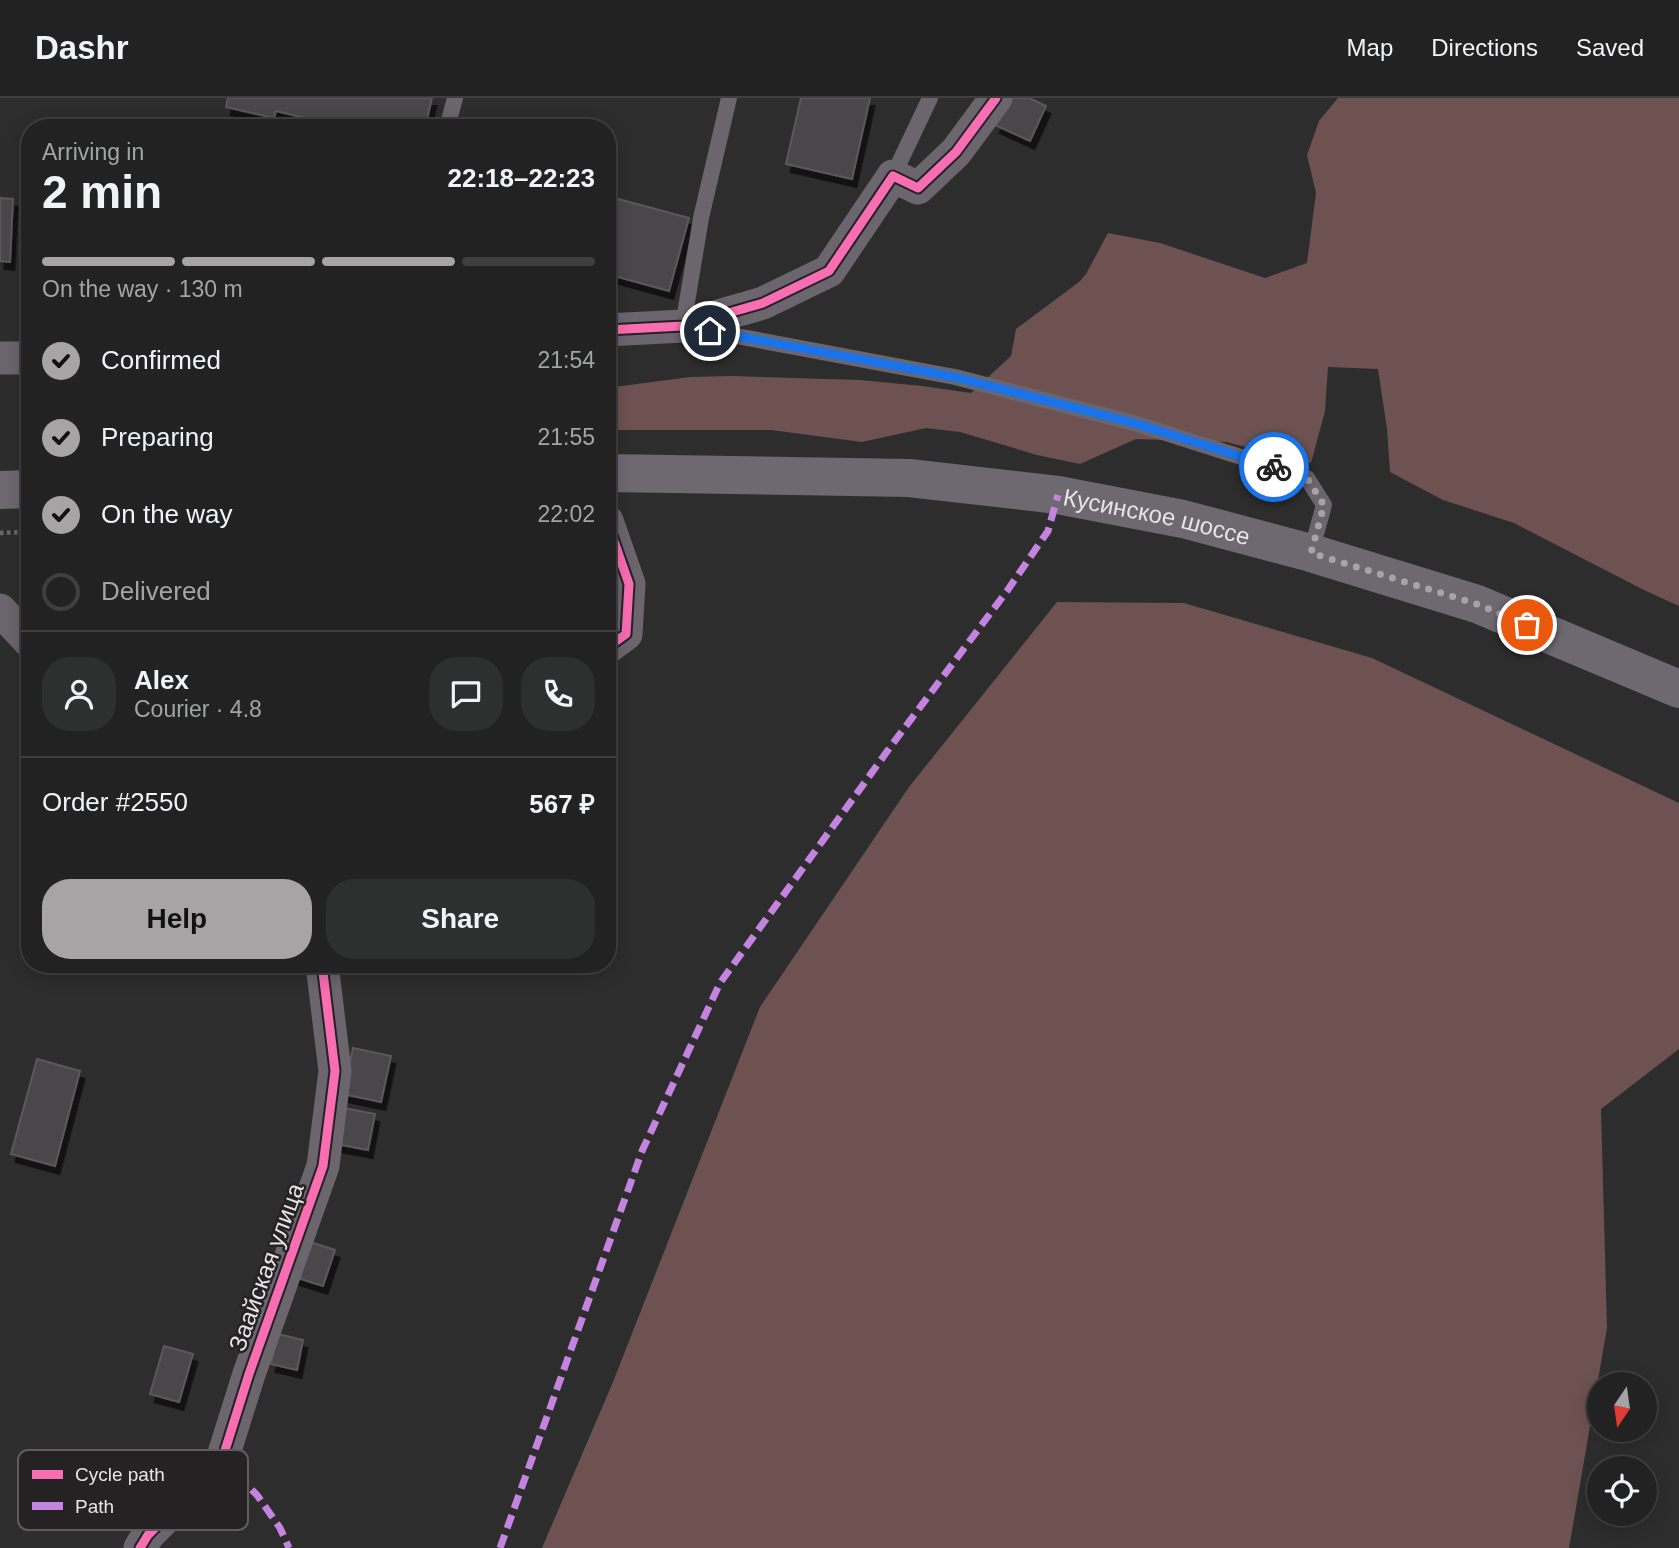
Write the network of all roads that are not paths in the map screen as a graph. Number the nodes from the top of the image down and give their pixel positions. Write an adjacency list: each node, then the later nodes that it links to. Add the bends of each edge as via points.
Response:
1 (454, 98): 5 (lane)
2 (729, 98): 7 (lane, via 701,218)
3 (930, 98): 6 (lane)
4 (996, 98): 6 (street, via 956,152 918,188)
5 (449, 119)
6 (893, 176): 7 (street, via 829,271 763,303)
7 (683, 326): 8 (street); 15 (lane, via 955,377 1134,423 1307,478 1324,505)
8 (616, 330)
9 (0, 358): 10 (street)
10 (21, 358)
11 (616, 473): 15 (main road, Кусинское шоссе, via 909,478 1058,495 1183,519)
12 (21, 489): 13 (main road)
13 (0, 490)
14 (616, 547): 18 (street, via 629,584 626,634)
15 (1311, 553): 19 (main road, Кусинское шоссе, via 1477,604)
16 (0, 610): 17 (street)
17 (21, 632)
18 (616, 641)
19 (1679, 689)
20 (323, 973): 21 (street, Заайская улица, via 335,1071 323,1166)
21 (225, 1450)
22 (154, 1530): 23 (street, Заайская улица)
23 (140, 1548)

